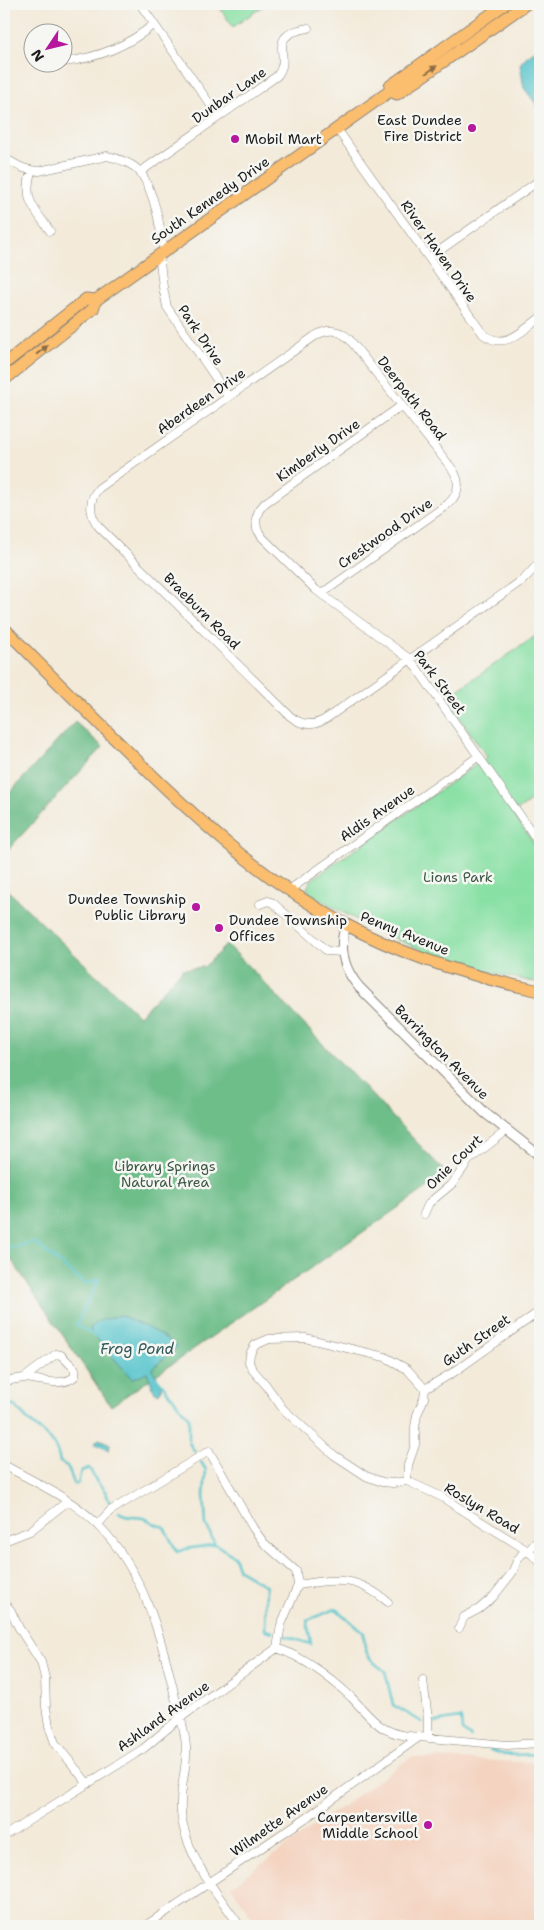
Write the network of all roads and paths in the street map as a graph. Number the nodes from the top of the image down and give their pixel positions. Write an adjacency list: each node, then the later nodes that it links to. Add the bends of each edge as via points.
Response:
1 (140, 4): 4 (street)
2 (505, 4): 7 (main road, South Kennedy Drive, via 390,86)
3 (526, 4): 7 (main road, South Kennedy Drive, one-way to 3, via 397,94)
4 (154, 24): 6 (street, via 105,53); 8 (street)
5 (308, 28): 8 (street, Dunbar Lane, via 294,30 283,41 283,66 276,76)
6 (72, 61)
7 (390, 91): 9 (main road, South Kennedy Drive)
8 (219, 117): 12 (street, Dunbar Lane)
9 (338, 128): 15 (main road, South Kennedy Drive); 16 (street, River Haven Drive)
10 (4, 158): 11 (street)
11 (31, 171): 12 (street, via 107,156 118,158); 14 (street, via 27,186 29,201)
12 (140, 172): 15 (street, Park Drive, via 156,209)
13 (540, 180): 16 (street)
14 (50, 231)
15 (162, 252): 17 (main road, South Kennedy Drive); 22 (street, Park Drive, via 167,307)
16 (429, 258): 18 (street, River Haven Drive, via 487,337 506,341)
17 (96, 300): 20 (main road, South Kennedy Drive, via 86,299); 21 (main road, South Kennedy Drive, one-way to 17, via 93,309)
18 (540, 318)
19 (337, 331): 22 (street, Aberdeen Drive, via 326,331 316,336); 23 (street, Deerpath Road, via 350,340)
20 (4, 364)
21 (4, 380)
22 (228, 396): 25 (street, Aberdeen Drive, via 99,488)
23 (401, 406): 24 (street, Deerpath Road, via 453,470); 26 (street, Kimberly Drive, via 265,503)
24 (458, 488): 28 (street, Crestwood Drive, via 448,504)
25 (91, 506): 30 (street, Braeburn Road, via 99,527 298,722 318,724)
26 (256, 519): 28 (street, Park Street, via 263,539)
27 (540, 562): 30 (street, via 524,579)
28 (321, 594): 30 (street, Park Street)
29 (4, 628): 33 (main road, Penny Avenue, via 199,821)
30 (411, 660): 31 (street, Park Street)
31 (479, 756): 32 (street, Park Street); 33 (street, Aldis Avenue)
32 (540, 844)
33 (289, 890): 35 (main road, Penny Avenue)
34 (260, 904): 36 (street, via 273,903 327,951)
35 (346, 925): 36 (street, Barrington Avenue); 37 (main road, Penny Avenue, via 429,961 488,980)
36 (342, 952): 38 (street, Barrington Avenue, via 349,974 364,993)
37 (540, 991)
38 (506, 1131): 39 (street, Barrington Avenue); 40 (street, Onie Court, via 469,1160 453,1182 431,1201)
39 (540, 1156)
40 (424, 1214)
41 (540, 1311): 44 (street, Guth Street)
42 (24, 1378): 42 (street, via 56,1354 76,1369 75,1376 67,1381); 43 (street)
43 (4, 1381)
44 (425, 1389): 46 (street, via 417,1415); 46 (street, Roslyn Road, via 407,1369 385,1357 305,1338 269,1339 255,1345 250,1354 252,1369 282,1409 326,1449 374,1479)
45 (4, 1465): 47 (street)
46 (407, 1482): 51 (street, Roslyn Road, via 440,1496)
47 (68, 1501): 48 (street); 50 (street, via 30,1531)
48 (98, 1524): 53 (street, via 110,1511 208,1451 253,1528 264,1543 296,1571); 59 (street, via 121,1554 148,1604 160,1633)
49 (540, 1538): 51 (street)
50 (4, 1541)
51 (528, 1551): 52 (street, Roslyn Road); 56 (street, via 522,1554 493,1598 464,1617)
52 (540, 1562)
53 (298, 1585): 54 (street, via 351,1580); 57 (street, via 281,1625)
54 (388, 1602)
55 (4, 1603): 62 (street, via 42,1662 49,1726 55,1743)
56 (459, 1628)
57 (277, 1648): 59 (street, Ashland Avenue); 60 (street, via 325,1676 380,1726 394,1733)
58 (423, 1680): 60 (street, via 428,1719)
59 (180, 1718): 62 (street, Ashland Avenue, via 143,1749); 64 (street, via 186,1748 182,1821 193,1854)
60 (424, 1737): 61 (street, via 507,1745); 64 (street, Wilmette Avenue)
61 (540, 1743)
62 (88, 1784): 63 (street, Ashland Avenue)
63 (4, 1836)
64 (210, 1883): 65 (street, Wilmette Avenue); 66 (street)
65 (145, 1926)
66 (240, 1926)

